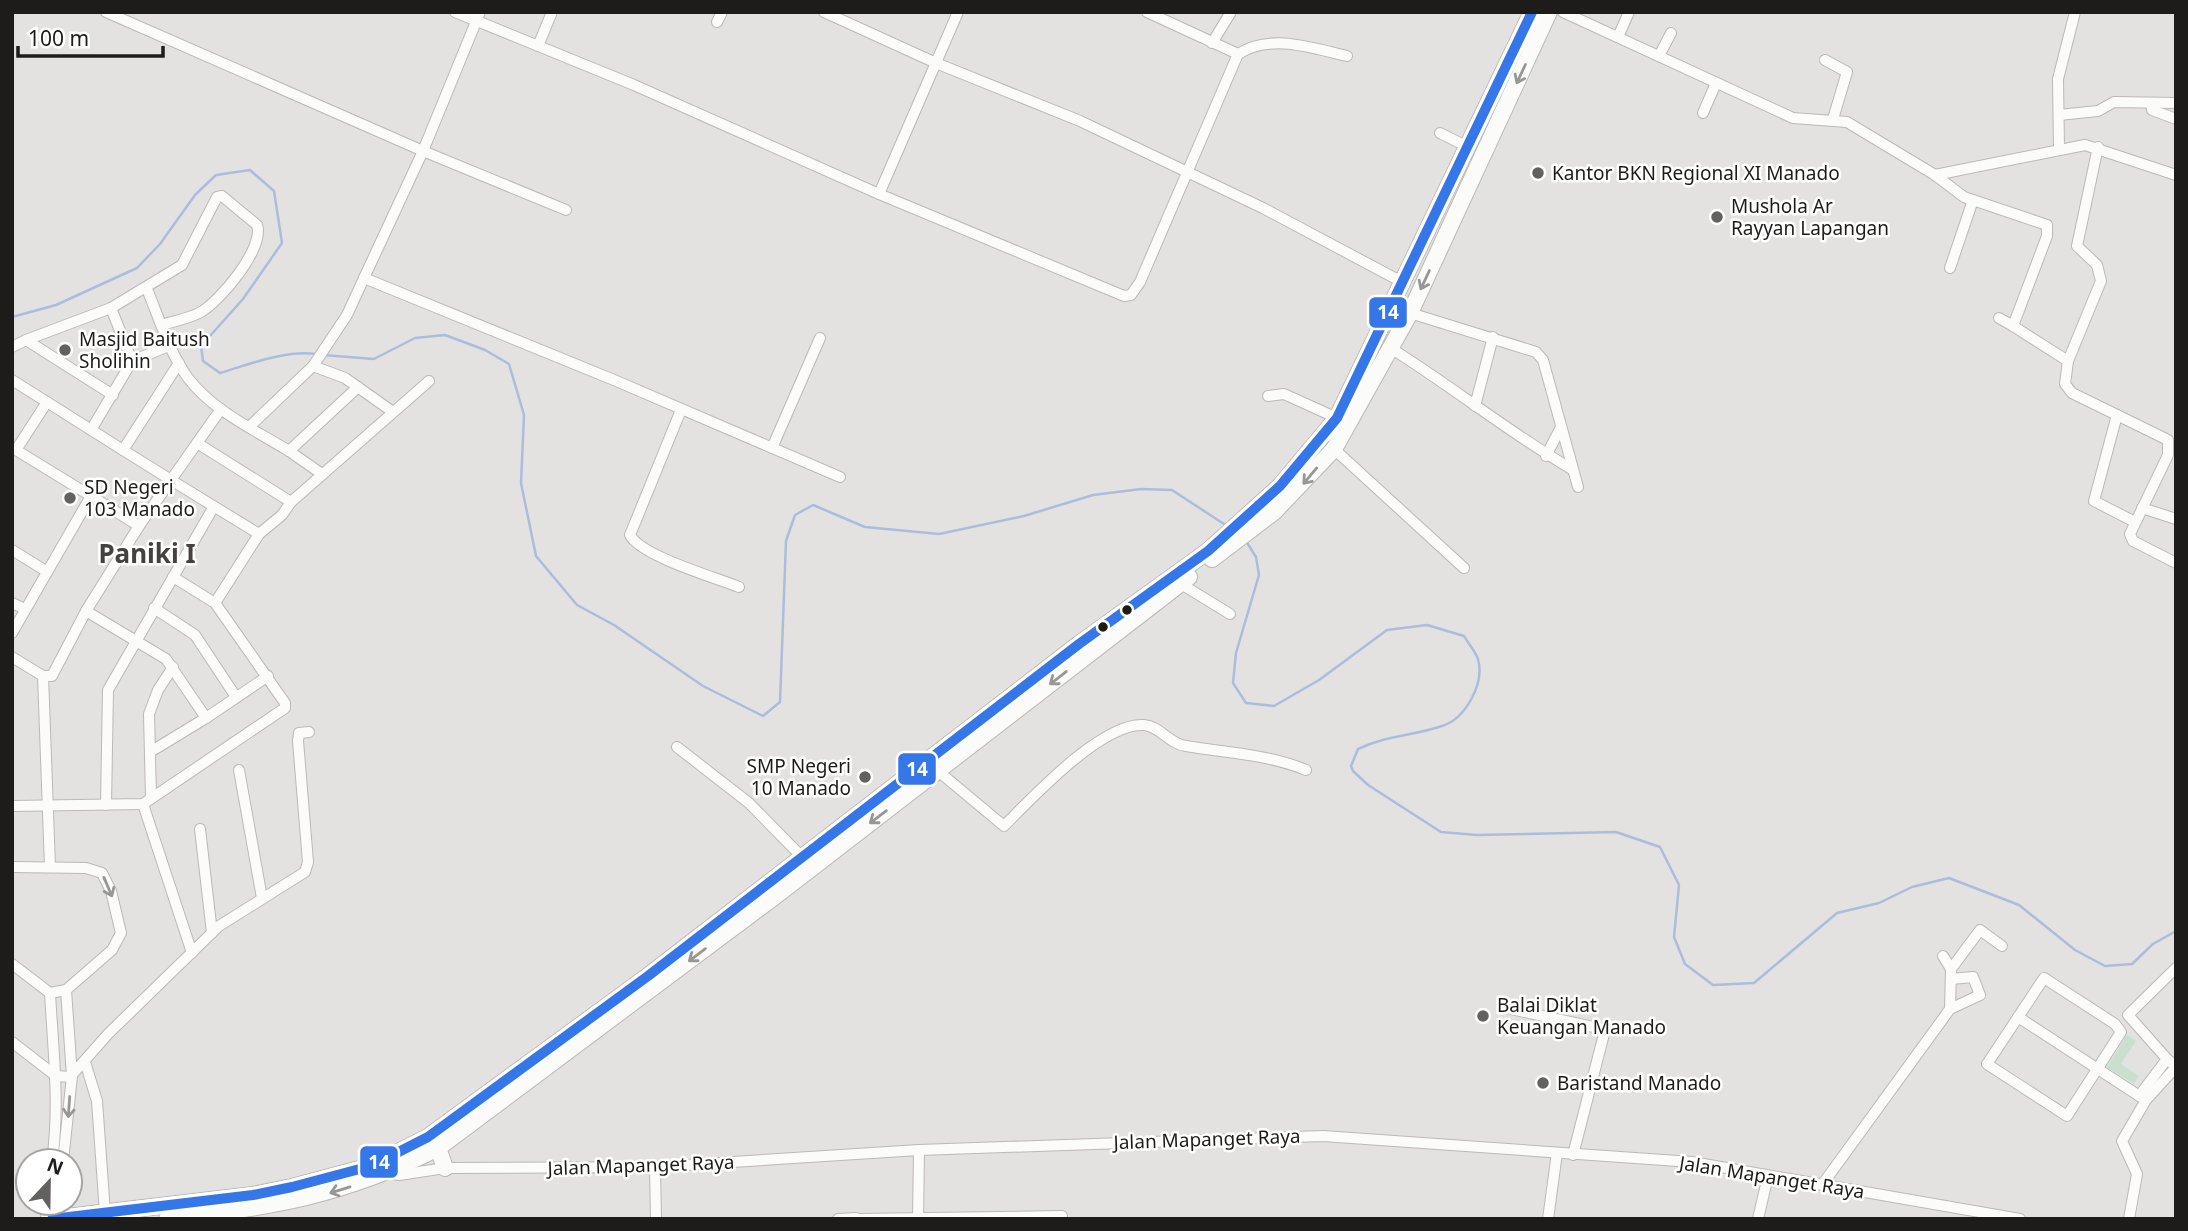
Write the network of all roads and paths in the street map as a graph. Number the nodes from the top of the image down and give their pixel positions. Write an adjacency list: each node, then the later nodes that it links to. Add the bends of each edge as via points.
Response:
1 (106, 12): 34 (street)
2 (454, 12): 13 (street)
3 (552, 12): 17 (street)
4 (824, 12): 22 (street)
5 (958, 12): 22 (street)
6 (1147, 12): 16 (street)
7 (1231, 12): 16 (street)
8 (1532, 12): 31 (highway)
9 (1549, 12): 46 (highway, one-way to 46)
10 (1563, 12): 15 (street)
11 (1629, 12): 15 (street)
12 (2075, 12): 27 (street, via 2058,79)
13 (478, 17): 17 (street); 34 (street)
14 (1671, 33): 20 (street)
15 (1618, 37): 20 (street)
16 (1212, 43): 18 (street)
17 (538, 46): 38 (street)
18 (1238, 54): 19 (street, via 1259,45 1282,43); 35 (street)
19 (1347, 56)
20 (1659, 57): 23 (street)
21 (1825, 60): 28 (street, via 1847,72)
22 (936, 63): 35 (street, via 1080,121); 38 (street)
23 (1716, 83): 26 (street); 28 (street, via 1800,120)
24 (2151, 103): 25 (street); 27 (street, via 2112,103 2098,111); 29 (street, via 2151,110)
25 (2176, 103)
26 (1703, 113)
27 (2059, 116): 33 (street)
28 (1833, 119): 36 (street, via 1847,122)
29 (2176, 119)
30 (1440, 133): 31 (street)
31 (1468, 147): 43 (highway)
32 (2098, 147): 33 (street); 37 (street); 57 (street, via 2077,246 2097,265 2101,281)
33 (2059, 148): 36 (street)
34 (423, 151): 40 (street); 42 (street)
35 (1186, 173): 38 (street, via 1140,282 1131,295 1124,296); 43 (street)
36 (1935, 175): 39 (street)
37 (2176, 175)
38 (879, 194)
39 (1973, 200): 41 (street); 49 (street, via 2047,225 2047,236)
40 (566, 210)
41 (1950, 268)
42 (364, 278): 59 (street, via 347,315); 68 (street)
43 (1404, 283): 71 (highway)
44 (147, 289): 45 (street); 48 (street); 48 (street, via 182,265 217,197 257,225 259,234 251,255 217,298 199,313)
45 (111, 309): 52 (street); 56 (street)
46 (1410, 313): 50 (street); 55 (highway)
47 (1999, 318): 49 (street)
48 (162, 325): 53 (street)
49 (2012, 326): 57 (street)
50 (1493, 337): 66 (street); 73 (street, via 1536,352 1543,360)
51 (820, 338): 76 (street)
52 (26, 340): 54 (street); 63 (street)
53 (171, 345): 56 (street); 58 (street)
54 (12, 347)
55 (1392, 349): 66 (street); 77 (highway)
56 (132, 361): 63 (street)
57 (2068, 361): 70 (street, via 2067,389)
58 (180, 363): 67 (street, via 197,388); 78 (street)
59 (313, 366): 62 (street); 72 (street)
60 (12, 380): 65 (street)
61 (429, 381): 69 (street)
62 (358, 387): 69 (street); 79 (street)
63 (113, 396): 74 (street)
64 (1268, 396): 71 (street, via 1284,394)
65 (47, 402): 74 (street); 80 (street)
66 (1475, 406): 81 (street)
67 (221, 409): 72 (street); 75 (street)
68 (681, 410): 76 (street); 103 (street, via 630,535 650,551)
69 (393, 412): 83 (street)
70 (2117, 415): 91 (street, via 2169,444); 93 (street, via 2094,501)
71 (1337, 418): 89 (highway)
72 (249, 427): 79 (street)
73 (1561, 427): 81 (street); 82 (street)
74 (91, 430): 78 (street)
75 (197, 443): 85 (street); 88 (street)
76 (772, 449): 84 (street)
77 (1334, 449): 89 (highway, one-way to 89); 99 (street)
78 (123, 450): 85 (street)
79 (289, 451): 83 (street)
80 (14, 454): 87 (street)
81 (1546, 456): 82 (street)
82 (1573, 470): 86 (street)
83 (322, 474): 88 (street)
84 (839, 477)
85 (171, 480): 90 (street); 94 (street)
86 (1578, 487)
87 (91, 496): 94 (street); 100 (street)
88 (290, 502): 95 (street)
89 (1268, 506): 96 (highway)
90 (213, 508): 95 (street); 101 (street)
91 (2142, 508): 92 (street); 93 (street)
92 (2176, 519)
93 (2135, 522): 98 (street, via 2130,531 2133,541)
94 (139, 526): 108 (street)
95 (259, 534): 105 (street)
96 (1225, 543): 102 (highway); 112 (highway)
97 (12, 550): 100 (street)
98 (2176, 563)
99 (1464, 568)
100 (46, 571): 107 (street)
101 (173, 577): 105 (street); 106 (street)
102 (1181, 584): 109 (street); 112 (highway)
103 (739, 587)
104 (12, 603): 107 (street)
105 (215, 603): 116 (street)
106 (153, 608): 111 (street); 117 (street, via 195,635)
107 (25, 610): 110 (street)
108 (86, 611): 111 (street); 115 (street, via 52,676)
109 (1230, 614)
110 (12, 634)
111 (136, 640): 114 (street); 128 (street, via 106,694)
112 (1083, 650): 124 (highway, one-way to 124); 130 (highway)
113 (12, 657): 115 (street)
114 (173, 667): 118 (street); 121 (street, via 149,714)
115 (43, 676): 127 (street)
116 (268, 676): 117 (street); 125 (street, via 285,703 284,709)
117 (236, 697): 118 (street)
118 (206, 718): 121 (street)
119 (309, 732): 133 (street, via 299,733 298,741 307,868)
120 (677, 747): 130 (street, via 749,803)
121 (150, 752): 125 (street)
122 (239, 769): 133 (street)
123 (1306, 770): 124 (street, via 1265,757 1184,746 1153,727 1132,725 1051,778 1004,826)
124 (939, 771): 154 (highway, one-way to 154)
125 (147, 801): 128 (street); 136 (street)
126 (12, 806): 127 (street)
127 (50, 806): 128 (street); 132 (street)
128 (106, 806)
129 (200, 829): 134 (street)
130 (802, 858): 158 (highway, via 456,1120)
131 (12, 867): 132 (street)
132 (50, 867): 141 (street, one-way to 141, via 102,873 120,925 117,943)
133 (262, 898): 134 (street)
134 (212, 933): 136 (street)
135 (2002, 946): 140 (street, via 1980,930)
136 (192, 953): 147 (street)
137 (1943, 956): 140 (street)
138 (12, 964): 142 (street)
139 (2176, 968): 151 (street, via 2128,1017 2176,1066)
140 (1951, 974): 144 (street); 144 (street, via 1973,977 1980,995)
141 (66, 990): 142 (street); 150 (street)
142 (50, 993): 149 (street)
143 (1511, 1009): 157 (street, via 1598,1028 1604,1034)
144 (1950, 1009): 162 (street)
145 (2018, 1017): 148 (street); 148 (street, via 2043,978 2103,1016 2121,1032); 148 (street, via 1987,1061 1989,1067 2067,1116)
146 (12, 1042): 149 (street)
147 (85, 1062): 150 (street); 164 (street, via 97,1101)
148 (2098, 1069): 151 (street)
149 (56, 1076): 150 (street); 152 (street)
150 (72, 1076): 153 (street, one-way to 153)
151 (2142, 1098): 177 (street, via 2122,1142 2137,1174)
152 (54, 1147)
153 (64, 1147)
154 (438, 1149): 158 (highway); 160 (highway)
155 (919, 1150): 156 (street, Jalan Mapanget Raya, via 1300,1135); 159 (street, Jalan Mapanget Raya); 167 (street)
156 (1557, 1153): 157 (street, Jalan Mapanget Raya); 174 (street)
157 (1573, 1155): 161 (street, Jalan Mapanget Raya, via 1692,1162)
158 (389, 1165): 160 (street, Jalan Mapanget Raya, via 399,1175); 164 (highway, via 253,1195); 165 (highway, one-way to 165, via 334,1192)
159 (655, 1167): 160 (street, Jalan Mapanget Raya); 171 (street)
160 (445, 1168)
161 (1768, 1176): 162 (street, Jalan Mapanget Raya); 175 (street)
162 (1822, 1185): 176 (street, Jalan Mapanget Raya)
163 (84, 1213): 164 (highway)
164 (105, 1213)
165 (252, 1213): 170 (highway)
166 (1062, 1216): 169 (street)
167 (918, 1218): 168 (street); 173 (street)
168 (989, 1218): 169 (street)
169 (1039, 1218)
170 (167, 1219)
171 (656, 1219)
172 (838, 1219): 173 (street)
173 (856, 1219)
174 (1548, 1219)
175 (1758, 1219)
176 (2020, 1219)
177 (2129, 1219)

